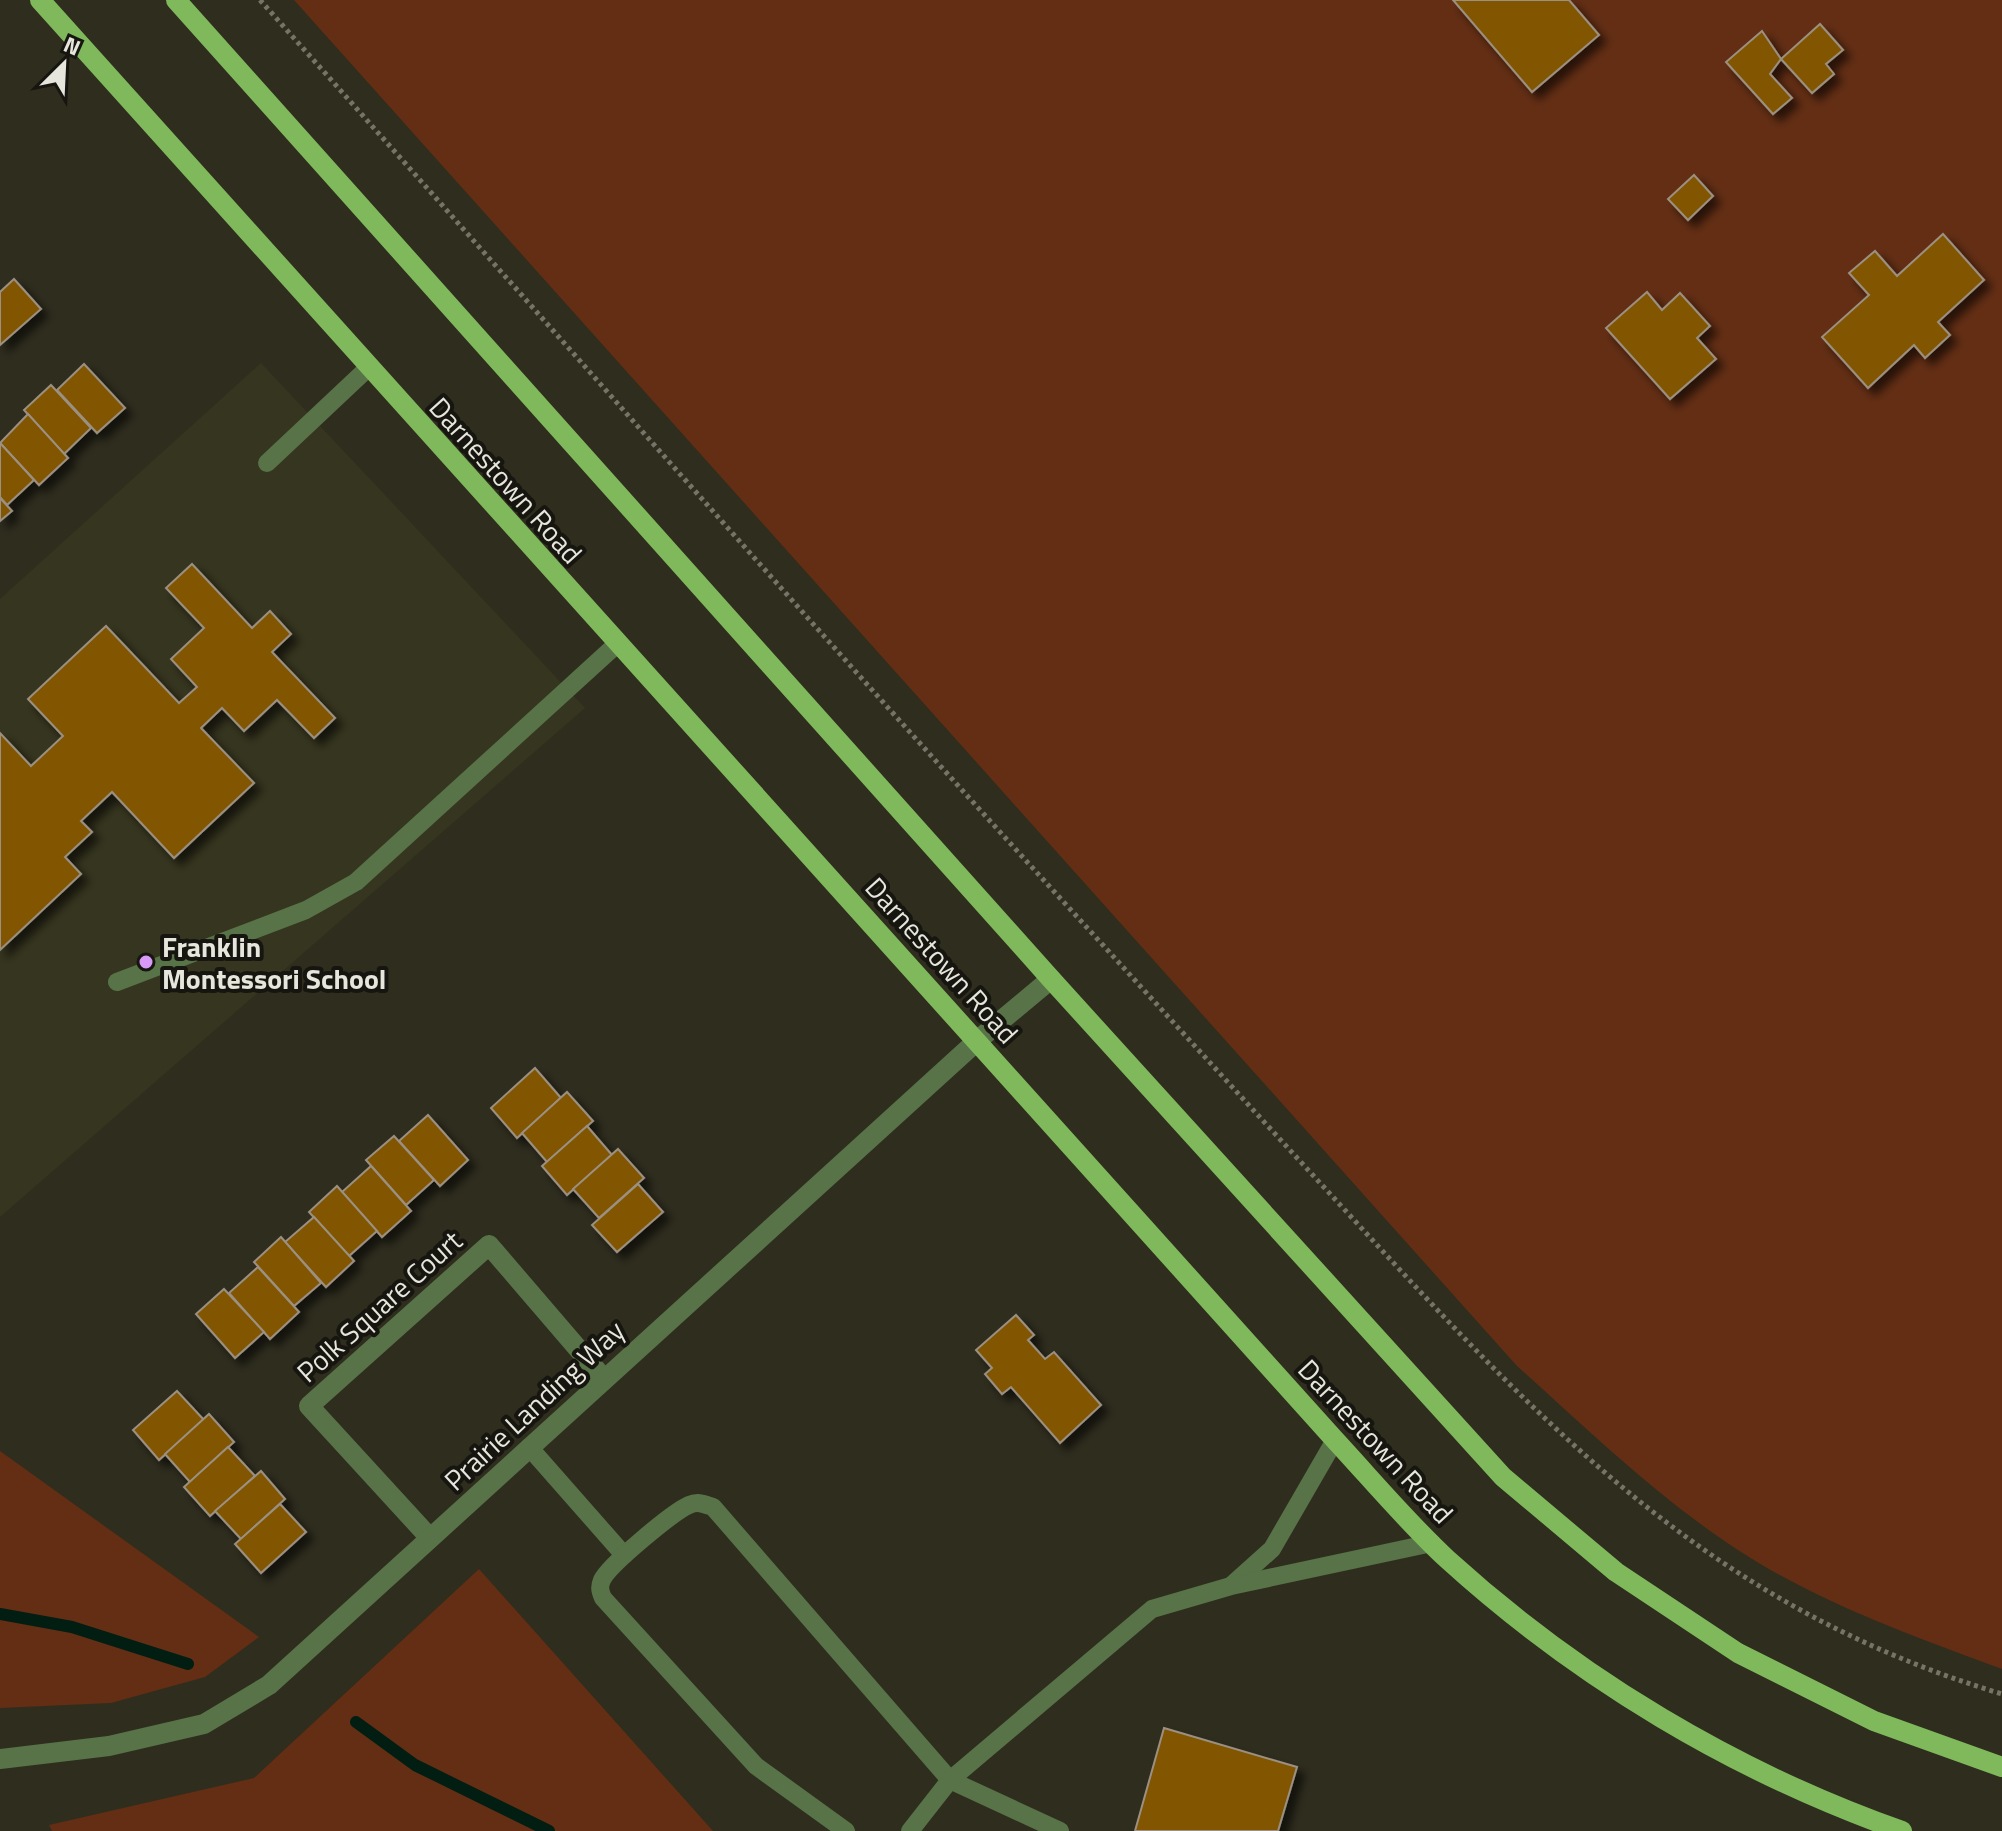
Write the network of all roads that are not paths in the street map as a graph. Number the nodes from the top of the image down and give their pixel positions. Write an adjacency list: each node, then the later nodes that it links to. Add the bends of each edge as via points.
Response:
1 (40, 0): 3 (main road, Darnestown Road)
2 (176, 0): 6 (main road)
3 (368, 368): 4 (lane); 5 (main road, Darnestown Road)
4 (267, 463)
5 (617, 644): 7 (lane, via 356,882 306,910); 8 (main road, Darnestown Road)
6 (1051, 979): 8 (street, Prairie Landing Way); 17 (main road, via 1503,1477 1616,1572 1738,1653 1860,1715)
7 (117, 982)
8 (978, 1040): 9 (street, Prairie Landing Way); 10 (main road, Darnestown Road)
9 (604, 1379): 11 (street, Prairie Landing Way); 12 (street, Polk Square Court, via 489,1245 309,1406)
10 (1335, 1440): 13 (main road, Darnestown Road); 15 (lane, via 1272,1549)
11 (529, 1447): 12 (street, Prairie Landing Way); 14 (lane)
12 (430, 1538): 16 (street, Prairie Landing Way, via 269,1685 204,1724 109,1746)
13 (1432, 1543): 15 (lane); 22 (main road, Darnestown Road, via 1566,1655 1694,1740 1833,1807)
14 (624, 1555): 18 (lane, via 687,1505 713,1507); 19 (lane, via 603,1577 603,1598 756,1766)
15 (1231, 1586): 18 (lane, via 1152,1609)
16 (0, 1759)
17 (2002, 1767)
18 (950, 1780): 20 (lane); 21 (lane)
19 (846, 1831)
20 (910, 1831)
21 (1060, 1831)
22 (1902, 1831)

